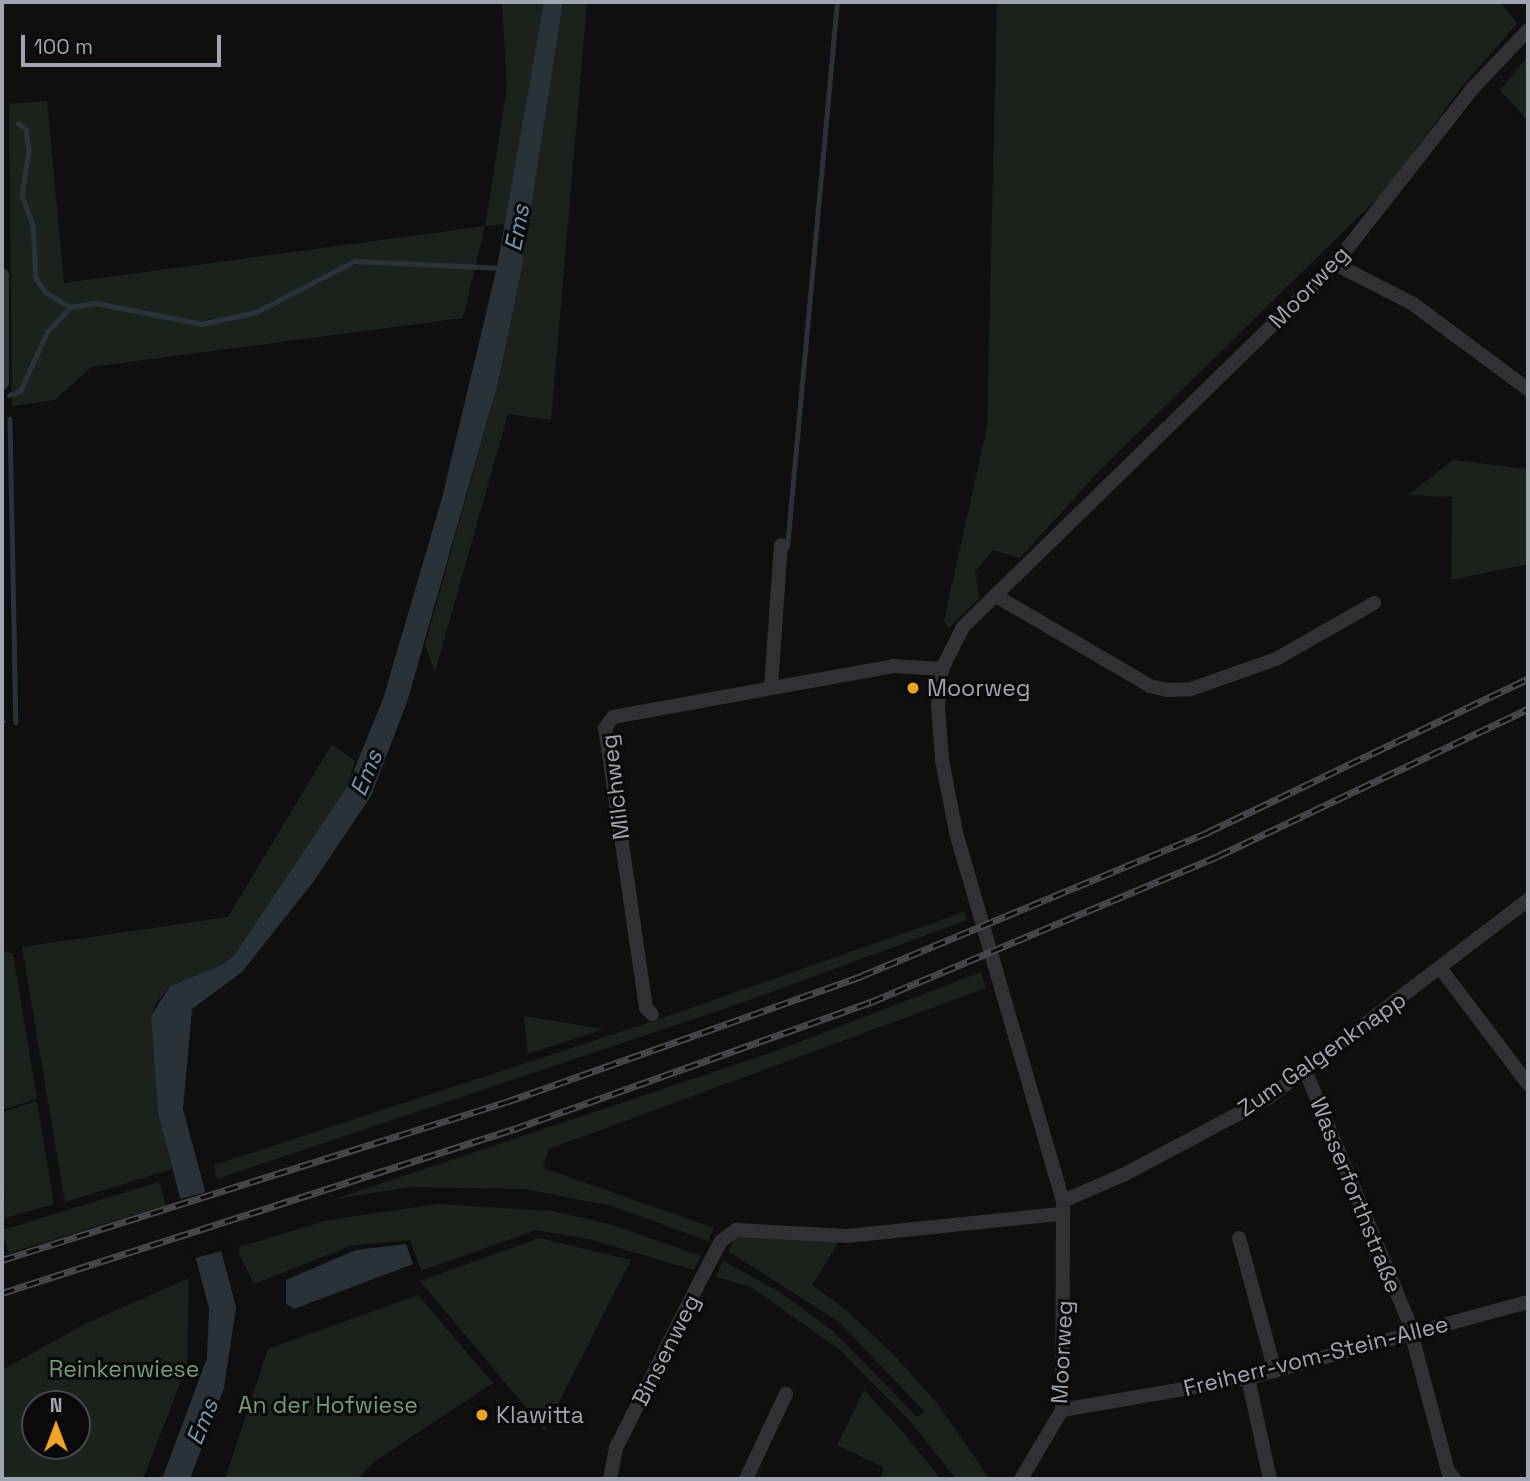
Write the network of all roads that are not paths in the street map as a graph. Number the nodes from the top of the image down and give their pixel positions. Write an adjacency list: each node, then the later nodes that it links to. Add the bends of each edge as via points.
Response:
1 (1528, 30): 2 (street, Moorweg)
2 (1335, 264): 5 (street, via 1413,304); 7 (street, Moorweg)
3 (2, 275): 4 (street)
4 (2, 383)
5 (1528, 389)
6 (781, 545): 10 (street)
7 (996, 596): 8 (street, via 1150,685 1167,690 1191,689 1276,659); 9 (street, Moorweg, via 964,627)
8 (1374, 603)
9 (942, 669): 10 (street, Milchweg, via 893,666); 16 (street, Moorweg, via 938,706 942,760 956,832)
10 (771, 687): 13 (street, Milchweg, via 613,717 605,728 646,1008)
11 (1528, 901): 12 (street, Zum Galgenknapp)
12 (1441, 969): 14 (street, Zum Galgenknapp); 15 (street)
13 (652, 1014)
14 (1305, 1070): 16 (street, Zum Galgenknapp, via 1268,1098); 19 (street, Wasserforthstraße)
15 (1528, 1084)
16 (1062, 1207): 23 (street, Moorweg, via 1066,1320); 24 (street, Binsenweg, via 847,1236 736,1230 721,1241 695,1291 616,1448)
17 (1239, 1238): 20 (street)
18 (1528, 1302): 19 (street, Freiherr-vom-Stein-Allee)
19 (1411, 1333): 20 (street, Freiherr-vom-Stein-Allee); 28 (street, Wasserforthstraße)
20 (1275, 1371): 21 (street, Freiherr-vom-Stein-Allee)
21 (1248, 1378): 23 (street, Freiherr-vom-Stein-Allee); 27 (street)
22 (786, 1394): 25 (street)
23 (1062, 1410): 26 (street, Moorweg)
24 (610, 1479)
25 (746, 1479)
26 (1021, 1479)
27 (1270, 1479)
28 (1454, 1479)

